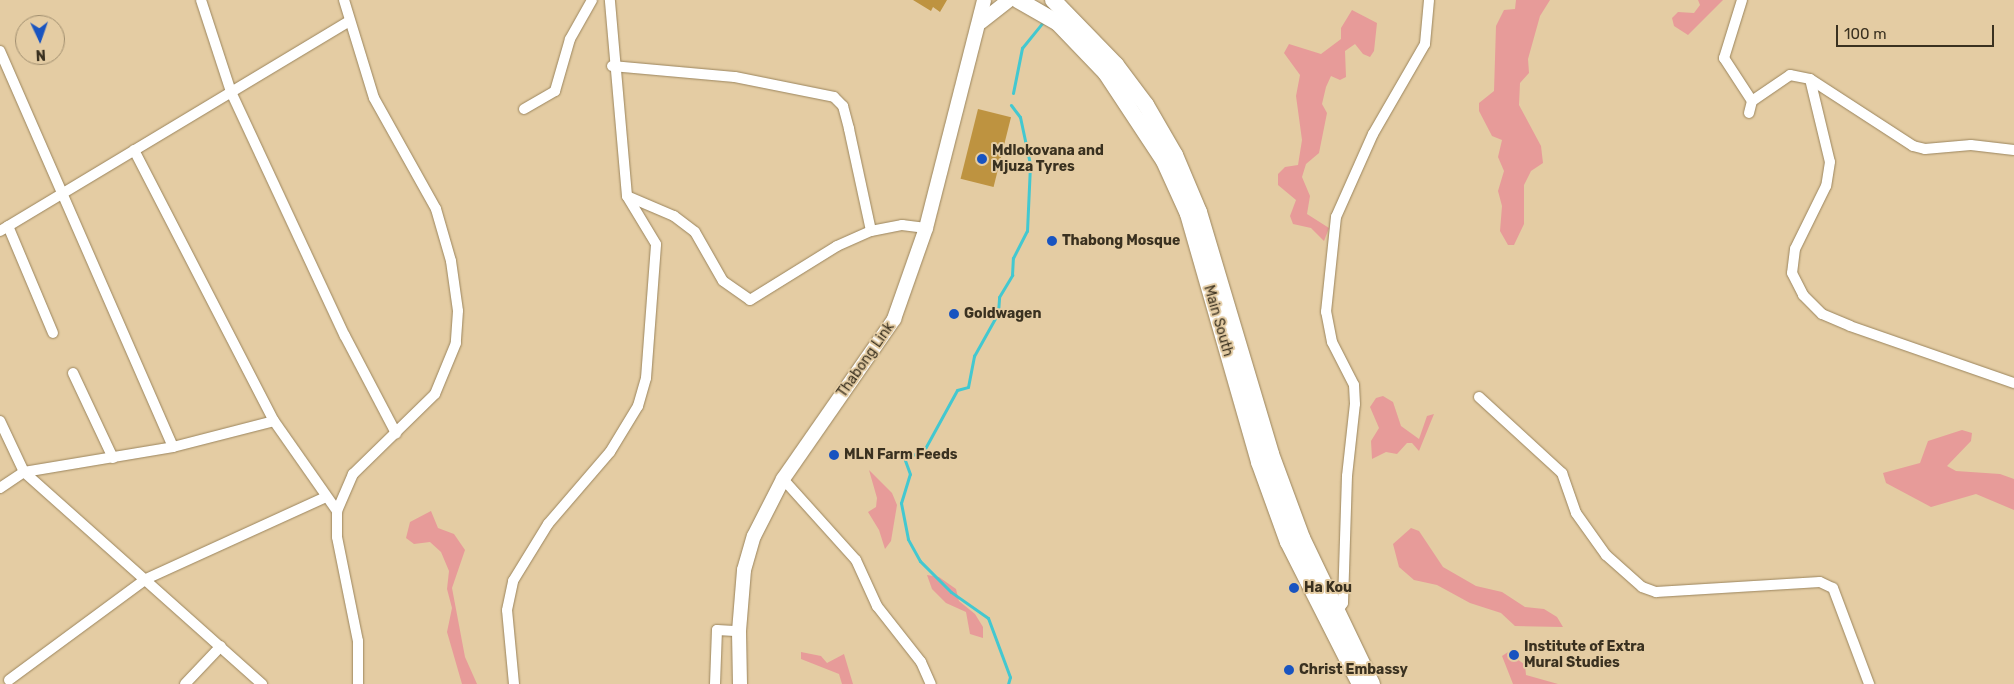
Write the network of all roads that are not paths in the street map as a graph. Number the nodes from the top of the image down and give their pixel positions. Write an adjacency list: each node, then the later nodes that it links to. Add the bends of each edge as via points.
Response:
1 (200, 0): 17 (street)
2 (344, 0): 12 (street)
3 (592, 0): 19 (street, via 570,39 555,91)
4 (610, 0): 15 (street)
5 (984, 0): 13 (main road, Thabong Link)
6 (1006, 0): 7 (highway); 13 (main road)
7 (1014, 0)
8 (1018, 0): 43 (highway, Main South, via 1051,18 1106,73 1164,161 1188,214 1259,462 1288,542)
9 (1053, 0): 43 (highway, Main South, via 1116,65 1146,105 1175,155 1200,212 1271,454)
10 (1428, 0): 43 (street, via 1425,44 1373,134 1336,217 1326,312 1332,342 1354,385 1355,404 1347,476 1343,603)
11 (1742, 0): 18 (street, via 1724,58)
12 (349, 21): 17 (street); 34 (street, via 374,98 436,209 452,261 458,311 456,344 449,369 436,394)
13 (981, 22): 26 (main road, Thabong Link)
14 (0, 51): 23 (street)
15 (612, 66): 24 (street); 27 (street, via 735,77 834,97 842,106 847,121)
16 (1810, 79): 18 (street, via 1790,75); 22 (street, via 1914,146 1925,149 1971,146); 30 (street, via 1830,162 1826,186 1795,249 1792,273 1803,295 1822,314 1850,326)
17 (231, 92): 21 (street); 34 (street, via 345,336)
18 (1752, 101): 20 (street)
19 (524, 109)
20 (1749, 113)
21 (134, 150): 23 (street); 32 (street)
22 (2014, 150)
23 (60, 193): 25 (street); 35 (street)
24 (627, 196): 27 (street, via 674,216 695,232 722,281 750,300 837,246); 51 (street, via 656,244 646,378 638,406 610,452 548,524 513,581 507,610)
25 (4, 228): 28 (street)
26 (926, 228): 27 (street, via 902,225); 38 (main road, Thabong Link, via 894,319)
27 (871, 230)
28 (54, 333)
29 (73, 373): 36 (street)
30 (2014, 383)
31 (1480, 397): 57 (street, via 1562,473 1576,513 1606,555 1642,587 1656,592 1820,582 1833,588)
32 (274, 421): 35 (street); 40 (street)
33 (0, 422): 37 (street)
34 (396, 433): 41 (street, via 353,474)
35 (173, 447): 36 (street)
36 (113, 458): 37 (street)
37 (24, 472): 39 (street); 42 (street)
38 (783, 479): 44 (main road, Thabong Link, via 754,536 744,570); 54 (street, via 856,560 877,606 921,662)
39 (0, 488)
40 (326, 497): 41 (street); 42 (street)
41 (337, 510): 50 (street, via 337,537 358,641)
42 (146, 579): 45 (street); 47 (street)
43 (1331, 618): 55 (highway, Main South); 56 (highway, Main South)
44 (739, 631): 52 (street, via 717,630); 53 (main road, Thabong Link)
45 (221, 646): 48 (street); 49 (street)
46 (0, 673): 47 (street)
47 (11, 682)
48 (185, 684)
49 (262, 684)
50 (358, 684)
51 (514, 684)
52 (715, 684)
53 (740, 684)
54 (931, 684)
55 (1360, 684)
56 (1372, 684)
57 (1869, 684)

